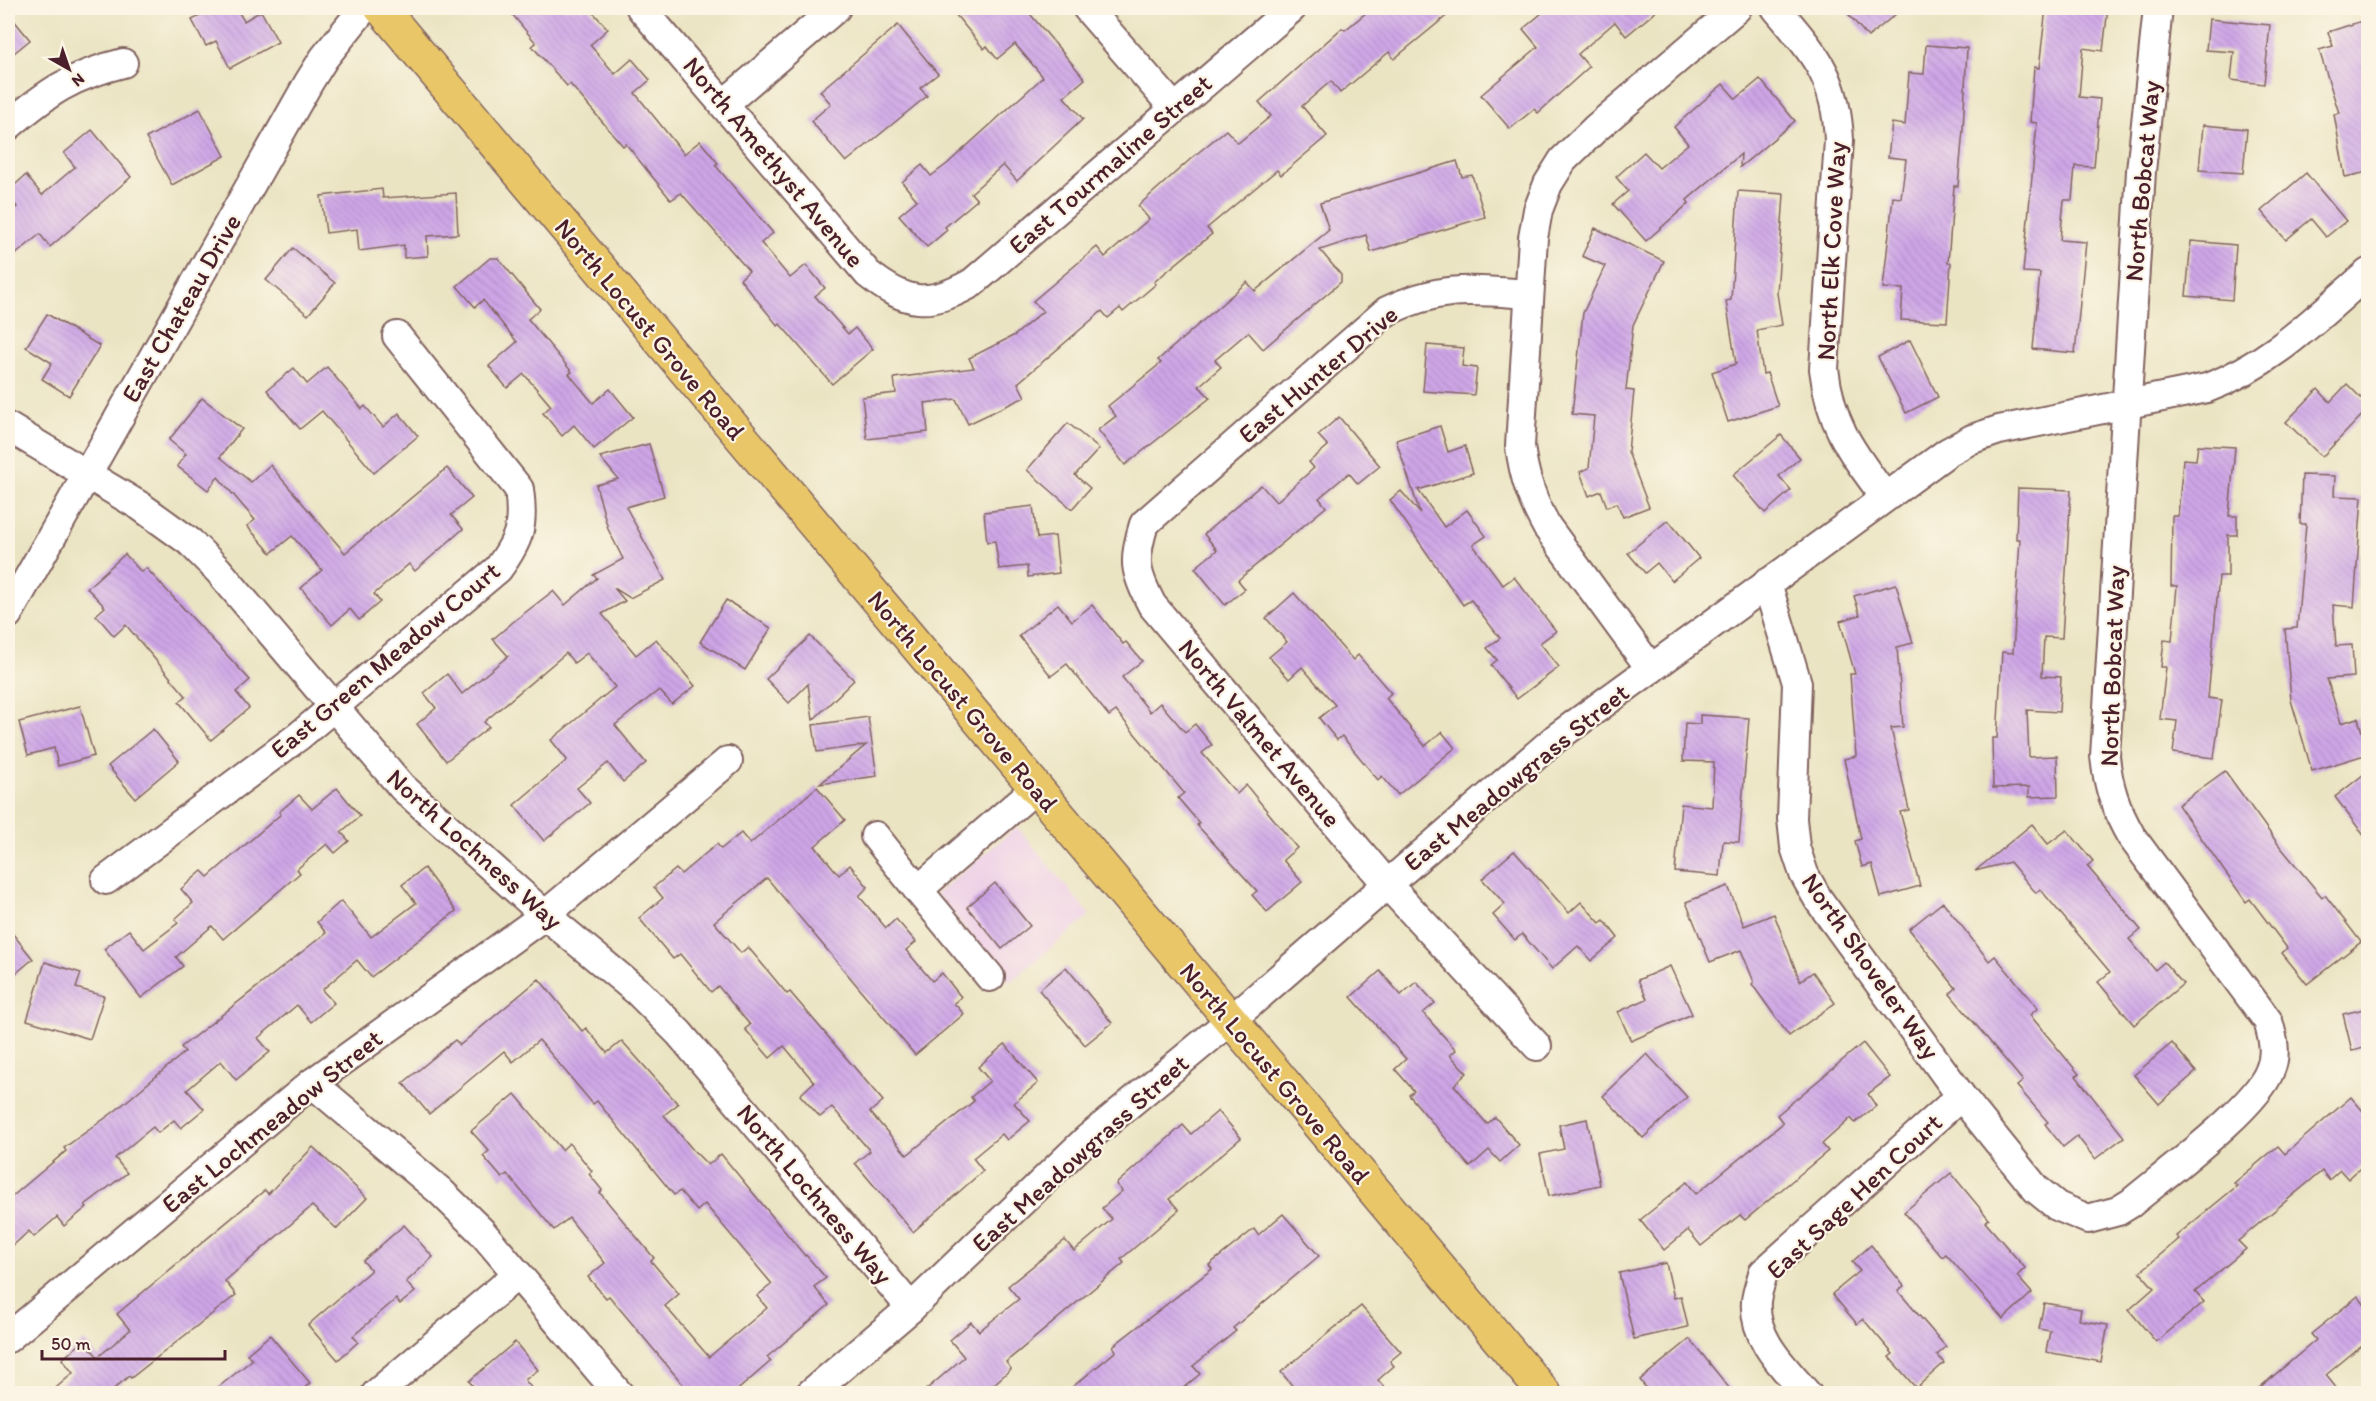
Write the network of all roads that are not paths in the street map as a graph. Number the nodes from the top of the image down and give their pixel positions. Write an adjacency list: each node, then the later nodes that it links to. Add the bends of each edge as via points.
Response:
1 (364, 8): 20 (street, East Chateau Drive, via 309,82)
2 (381, 8): 28 (main road, North Locust Grove Road)
3 (641, 8): 11 (street, North Amethyst Avenue)
4 (836, 8): 11 (street)
5 (1087, 8): 12 (street)
6 (1292, 8): 12 (street, East Tourmaline Street)
7 (1737, 8): 15 (street, via 1563,160 1538,210)
8 (1776, 8): 21 (street, North Elk Cove Way, via 1817,58 1830,83 1837,111 1839,140 1824,369 1837,426)
9 (2158, 8): 18 (street, North Bobcat Way, via 2141,171)
10 (123, 63): 13 (street, via 68,81)
11 (725, 103): 16 (street, North Amethyst Avenue, via 868,274 891,292)
12 (1174, 108): 16 (street, East Tourmaline Street, via 972,283 947,297)
13 (8, 126)
14 (2368, 273): 18 (street, East Meadowgrass Street, via 2258,365 2206,388)
15 (1530, 294): 22 (street, East Hunter Drive, via 1440,291 1387,310 1144,524 1136,551); 25 (street, via 1521,446 1533,502)
16 (918, 300)
17 (397, 336): 26 (street, East Green Meadow Court, via 519,489 523,517 516,544 498,569)
18 (2126, 404): 21 (street, East Meadowgrass Street, via 1972,439); 39 (street, North Bobcat Way, via 2104,756 2108,784 2116,811 2131,836 2268,1021 2274,1055 2267,1078 2249,1102 2131,1203)
19 (8, 427): 20 (street, North Lochness Way)
20 (87, 474): 24 (street, East Chateau Drive); 26 (street, North Lochness Way, via 190,542)
21 (1885, 497): 23 (street, East Meadowgrass Street)
22 (1139, 580): 31 (street, North Valmet Avenue, via 1152,605)
23 (1767, 584): 25 (street, East Meadowgrass Street); 38 (street, North Shoveler Way, via 1797,683 1792,819 1794,847 1804,874 1818,899)
24 (8, 614)
25 (1651, 669): 31 (street, East Meadowgrass Street, via 1556,738)
26 (333, 707): 30 (street, East Green Meadow Court); 33 (street, North Lochness Way, via 402,787)
27 (728, 761): 33 (street, East Lochmeadow Street)
28 (1036, 788): 32 (street); 35 (main road, North Locust Grove Road)
29 (875, 836): 32 (street)
30 (106, 880)
31 (1386, 884): 35 (street, East Meadowgrass Street); 36 (street, North Valmet Avenue)
32 (918, 890): 34 (street)
33 (545, 915): 37 (street, East Lochmeadow Street); 41 (street, North Lochness Way, via 638,992 679,1033)
34 (990, 977)
35 (1231, 1020): 41 (street, East Meadowgrass Street, via 1087,1139); 46 (main road, North Locust Grove Road)
36 (1537, 1046)
37 (312, 1083): 40 (street, via 440,1191); 42 (street, East Lochmeadow Street)
38 (1961, 1096): 39 (street, North Shoveler Way, via 2036,1189 2057,1206); 47 (street, East Sage Hen Court, via 1763,1273 1756,1300 1759,1329 1772,1353)
39 (2088, 1219)
40 (518, 1274): 43 (street); 44 (street)
41 (911, 1308): 45 (street, East Meadowgrass Street)
42 (8, 1338)
43 (376, 1394)
44 (619, 1394)
45 (810, 1394)
46 (1545, 1394)
47 (1806, 1394)

